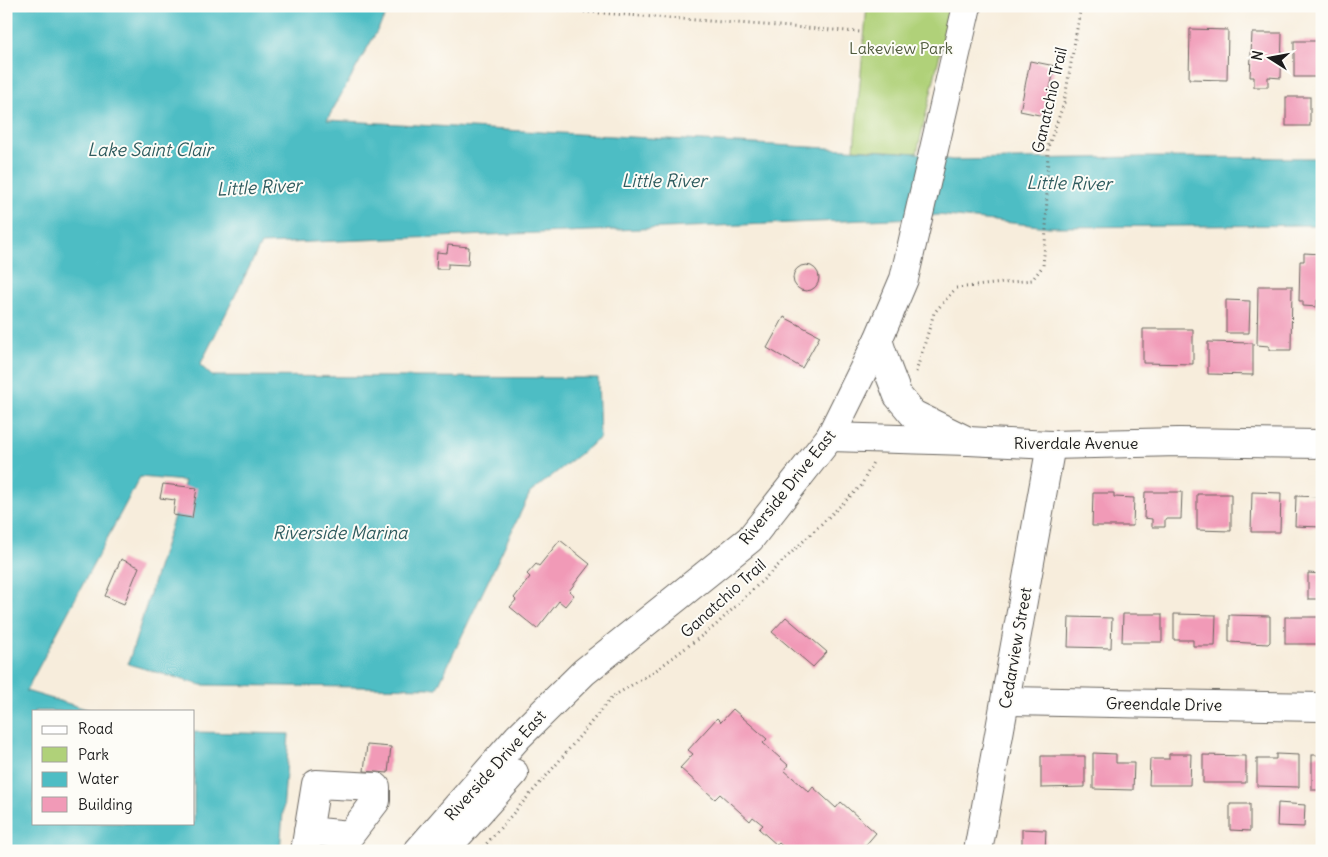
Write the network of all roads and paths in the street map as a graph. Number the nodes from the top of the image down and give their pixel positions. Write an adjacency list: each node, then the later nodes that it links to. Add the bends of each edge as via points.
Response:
1 (967, 6): 5 (main road, Riverside Drive East, via 904,279)
2 (1081, 6): 6 (path, Ganatchio Trail, via 1064,103 1048,146 1043,266 1032,280 956,288 934,313)
3 (559, 10): 4 (path)
4 (860, 32)
5 (878, 340): 7 (main road, Riverside Drive East); 8 (main road, via 898,396 913,414)
6 (914, 376)
7 (830, 437): 8 (main road, Riverdale Avenue); 15 (main road, Riverside Drive East, via 750,539 584,672 518,737)
8 (968, 441): 10 (main road, Riverdale Avenue)
9 (1322, 444): 10 (main road, Riverdale Avenue, via 1179,442)
10 (1051, 445): 12 (main road, Cedarview Street)
11 (872, 466): 17 (path, Ganatchio Trail, via 861,486 716,625 655,671 612,697)
12 (1006, 701): 13 (main road, Greendale Drive); 18 (main road, Cedarview Street)
13 (1322, 706)
14 (514, 773): 16 (main road)
15 (418, 851)
16 (444, 851)
17 (480, 851)
18 (978, 851)

